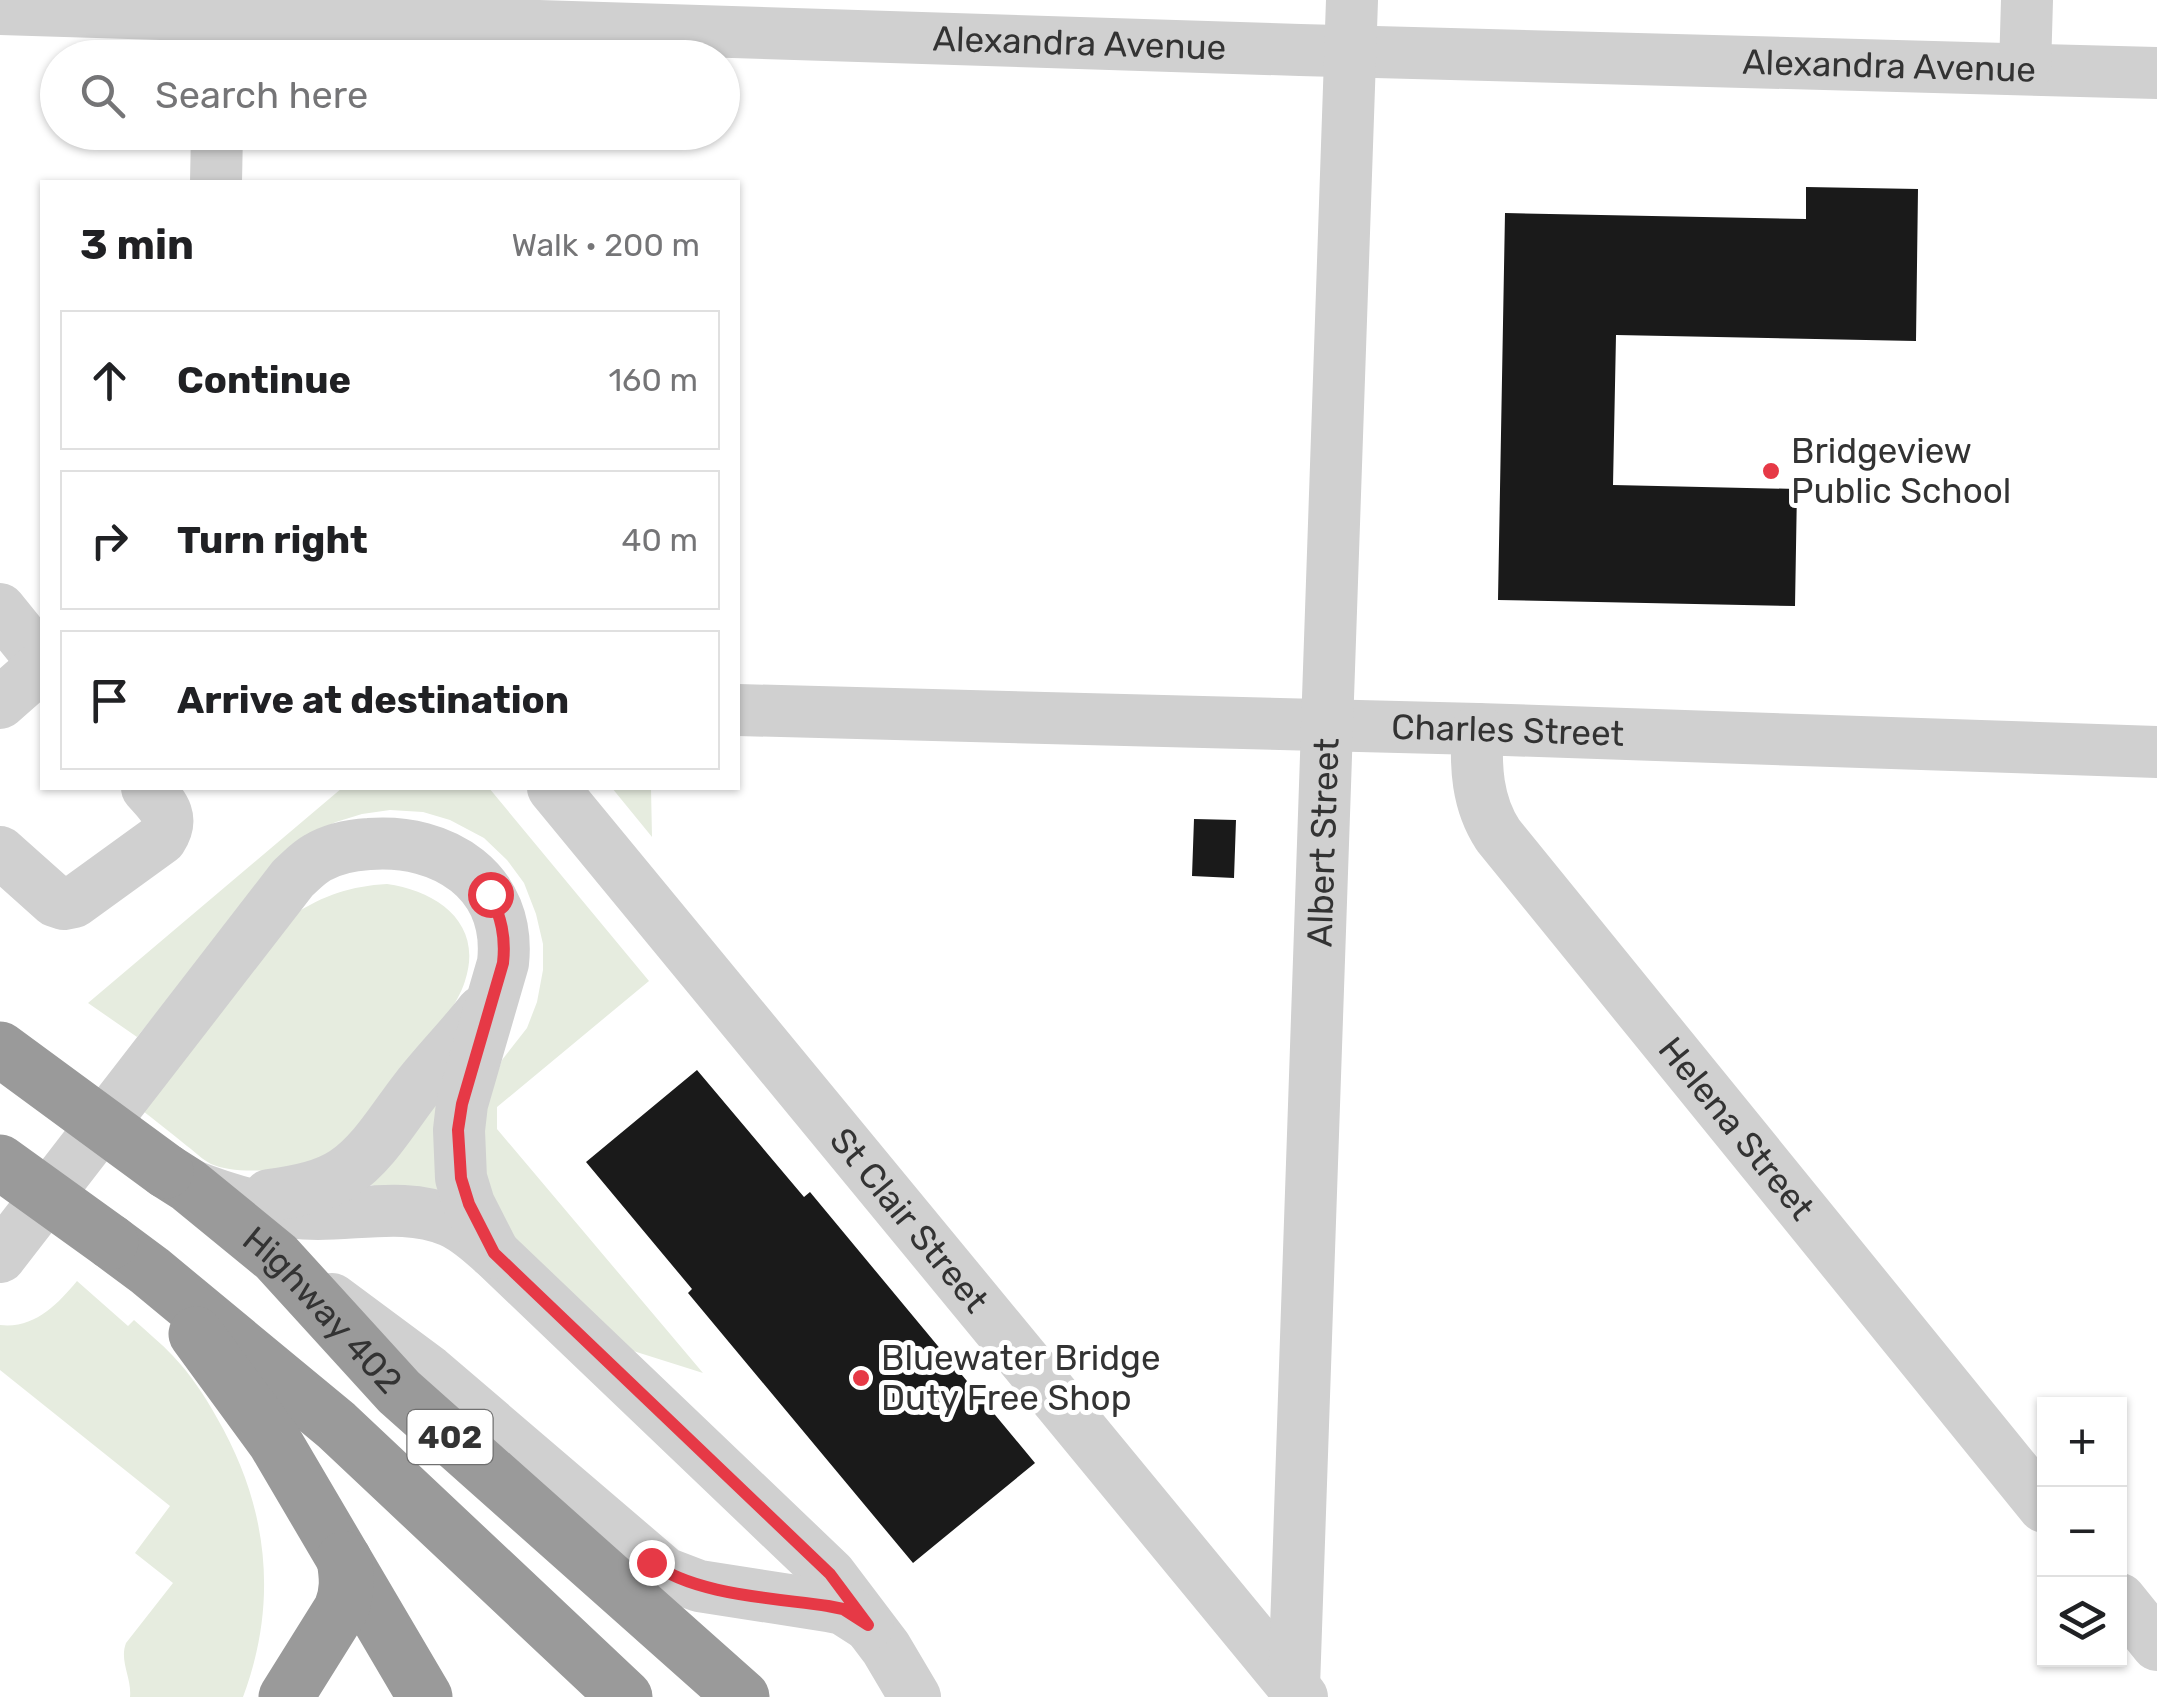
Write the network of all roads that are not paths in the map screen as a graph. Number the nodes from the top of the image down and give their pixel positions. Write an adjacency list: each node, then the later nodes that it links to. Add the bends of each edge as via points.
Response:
1 (1352, 0): 5 (street, Albert Street)
2 (2027, 0): 6 (street)
3 (0, 10): 4 (street, Alexandra Avenue)
4 (220, 25): 5 (street, Alexandra Avenue)
5 (1350, 51): 6 (street, Alexandra Avenue); 15 (street, Albert Street)
6 (2025, 68): 7 (street, Alexandra Avenue)
7 (2157, 73)
8 (217, 150): 9 (street)
9 (216, 180)
10 (0, 609): 11 (street)
11 (40, 661)
12 (40, 666): 13 (street)
13 (0, 703)
14 (740, 710): 15 (street, Charles Street)
15 (1326, 725): 16 (street, Charles Street); 35 (street, Albert Street)
16 (1478, 729): 17 (street, Charles Street); 29 (street, Helena Street, via 1480,793 1498,835)
17 (2157, 752)
18 (149, 790): 20 (street, via 166,813 161,839 74,902 55,901)
19 (556, 790): 35 (street, St Clair Street)
20 (0, 852)
21 (500, 979): 24 (street, via 480,1014 364,1157 342,1174 294,1192 242,1197); 25 (street, via 458,1130 461,1178); 26 (street, via 503,927 490,894 465,868 395,844 360,844 319,856 293,878)
22 (0, 1050): 24 (highway, 402, bridge)
23 (0, 1162): 27 (highway, 402, bridge)
24 (190, 1184): 25 (street, via 296,1213 433,1215 467,1230); 28 (highway, Highway 402 / 402)
25 (494, 1253): 32 (street, via 830,1574)
26 (0, 1257)
27 (130, 1257): 30 (highway, via 274,1442); 34 (highway, 402, via 336,1425 485,1566)
28 (276, 1257): 32 (street, via 429,1371 665,1573 699,1586 843,1609); 39 (highway, Highway 402 / 402, via 399,1392)
29 (2037, 1498)
30 (366, 1596): 36 (highway, via 392,1673); 37 (highway, via 348,1581 341,1609); 38 (highway, via 363,1646)
31 (2127, 1608): 33 (street)
32 (868, 1625): 40 (street)
33 (2157, 1646)
34 (601, 1691)
35 (1298, 1692)
36 (410, 1693)
37 (286, 1697)
38 (331, 1697)
39 (742, 1697)
40 (915, 1697)

